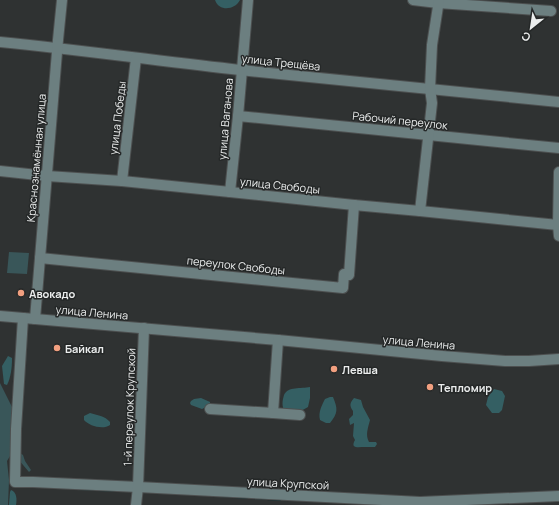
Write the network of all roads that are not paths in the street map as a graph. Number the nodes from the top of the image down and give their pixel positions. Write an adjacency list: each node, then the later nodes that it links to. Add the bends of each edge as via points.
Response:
1 (62, 0): 7 (street, Краснознамённая улица)
2 (248, 0): 9 (street, улица Ваганова)
3 (413, 0): 4 (street)
4 (438, 1): 5 (street); 10 (street)
5 (551, 11)
6 (0, 42): 7 (street, улица Трещёва)
7 (58, 48): 8 (street, улица Трещёва); 17 (street, Краснознамённая улица)
8 (136, 58): 9 (street, улица Трещёва); 18 (street, улица Победы)
9 (242, 70): 10 (street, улица Трещёва); 12 (street, улица Ваганова)
10 (430, 89): 11 (street, улица Трещёва); 13 (street, via 432,103)
11 (559, 102)
12 (238, 116): 13 (street, Рабочий переулок); 19 (street, улица Ваганова)
13 (428, 136): 14 (street, Рабочий переулок); 21 (street)
14 (559, 148)
15 (0, 171): 17 (street, улица Свободы)
16 (559, 172): 22 (street)
17 (47, 176): 18 (street, улица Свободы); 24 (street, Краснознамённая улица)
18 (122, 181): 19 (street, улица Свободы)
19 (230, 192): 20 (street, улица Свободы)
20 (354, 205): 21 (street, улица Свободы); 24 (street, переулок Свободы, via 349,275 344,274 343,288)
21 (420, 211): 22 (street, улица Свободы)
22 (558, 225): 23 (street)
23 (559, 236)
24 (40, 258): 27 (street, Краснознамённая улица)
25 (0, 316): 26 (street, улица Ленина)
26 (23, 318): 27 (street, улица Ленина); 34 (street, улица Крупской, via 15,482)
27 (35, 319): 28 (street, улица Ленина)
28 (144, 328): 29 (street, улица Ленина); 34 (street, 1-й переулок Крупской)
29 (278, 340): 30 (street, улица Ленина, via 505,361); 32 (street)
30 (559, 359)
31 (210, 409): 32 (street)
32 (273, 413): 33 (street)
33 (300, 415)
34 (138, 487): 35 (street, улица Крупской, via 420,502); 36 (street, 1-й переулок Крупской)
35 (559, 496)
36 (136, 505)

